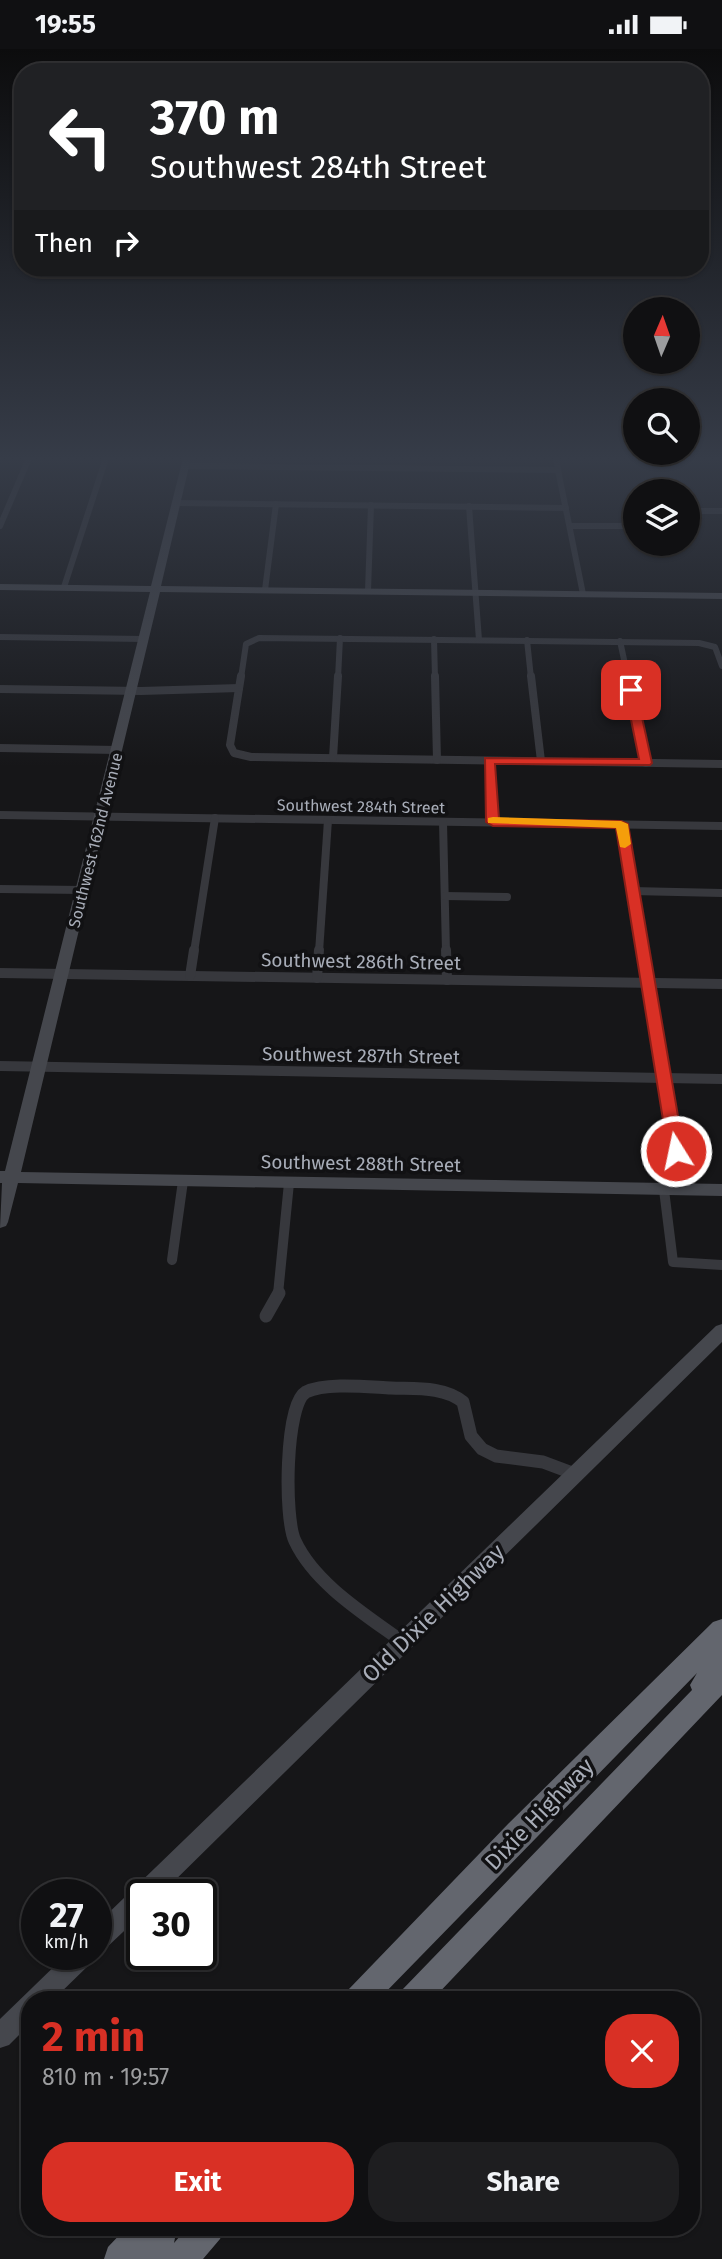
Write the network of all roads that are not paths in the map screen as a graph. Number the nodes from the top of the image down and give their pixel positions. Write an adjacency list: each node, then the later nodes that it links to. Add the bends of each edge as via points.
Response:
1 (72, 561): 8 (street)
2 (162, 561): 9 (street, Southwest 162nd Avenue)
3 (269, 561): 10 (street)
4 (369, 561): 11 (street)
5 (473, 561): 12 (street)
6 (577, 561): 13 (street)
7 (0, 587): 8 (street)
8 (64, 587): 9 (street)
9 (156, 589): 10 (street); 17 (street, Southwest 162nd Avenue)
10 (265, 590): 11 (street)
11 (368, 591): 12 (street)
12 (476, 593): 13 (street); 19 (street)
13 (583, 594): 14 (street)
14 (722, 596)
15 (0, 637): 17 (street)
16 (340, 638): 18 (street); 23 (street, via 250,640); 28 (street)
17 (144, 639): 25 (street, Southwest 162nd Avenue)
18 (434, 639): 19 (street); 29 (street)
19 (479, 639): 20 (street)
20 (527, 640): 21 (street); 31 (street)
21 (620, 642): 22 (street, via 710,645 717,649); 32 (street)
22 (722, 666)
23 (239, 688): 25 (street); 28 (street, via 230,745 233,753)
24 (0, 689): 25 (street)
25 (132, 691): 27 (street, Southwest 162nd Avenue)
26 (0, 748): 27 (street)
27 (117, 750): 35 (street, Southwest 162nd Avenue)
28 (333, 758): 29 (street)
29 (436, 760): 30 (street)
30 (489, 761): 31 (street); 39 (street)
31 (541, 761): 32 (street)
32 (646, 763): 33 (street)
33 (722, 764)
34 (0, 815): 35 (street, Southwest 284th Street)
35 (101, 817): 36 (street, Southwest 284th Street); 43 (street, Southwest 162nd Avenue)
36 (215, 818): 37 (street, Southwest 284th Street); 50 (street)
37 (328, 820): 38 (street, Southwest 284th Street); 51 (street)
38 (443, 822): 39 (street, Southwest 284th Street); 46 (street)
39 (493, 822): 40 (street, Southwest 284th Street)
40 (621, 824): 41 (street, Southwest 284th Street); 44 (street)
41 (722, 826)
42 (0, 889): 43 (street)
43 (83, 890): 49 (street, Southwest 162nd Avenue)
44 (632, 891): 45 (street); 53 (street)
45 (722, 893)
46 (445, 896): 47 (street); 52 (street)
47 (507, 897)
48 (0, 973): 49 (street, Southwest 286th Street)
49 (62, 974): 50 (street, Southwest 286th Street); 56 (street, Southwest 162nd Avenue)
50 (190, 976): 51 (street, Southwest 286th Street)
51 (317, 978): 52 (street, Southwest 286th Street)
52 (447, 980): 53 (street, Southwest 286th Street)
53 (648, 983): 54 (street, Southwest 286th Street); 57 (street)
54 (722, 984)
55 (0, 1066): 56 (street, Southwest 287th Street)
56 (40, 1067): 57 (street, Southwest 287th Street); 59 (street, Southwest 162nd Avenue)
57 (662, 1078): 58 (street, Southwest 287th Street); 63 (street)
58 (722, 1079)
59 (6, 1177): 60 (street, Southwest 288th Street); 65 (street, Southwest 162nd Avenue)
60 (183, 1181): 61 (street, Southwest 288th Street); 66 (street)
61 (289, 1183): 62 (street, Southwest 288th Street); 68 (street, via 279,1291)
62 (663, 1190): 63 (street, Southwest 288th Street); 67 (street, via 673,1262)
63 (683, 1190): 64 (street, Southwest 288th Street)
64 (722, 1190)
65 (0, 1222)
66 (172, 1260)
67 (722, 1265)
68 (266, 1316)
69 (722, 1331): 70 (street, Old Dixie Highway)
70 (575, 1474): 72 (street, Old Dixie Highway); 72 (street, via 480,1448 471,1437 466,1406 446,1392 339,1388 307,1392 299,1399 294,1412 288,1514 295,1545 320,1575)
71 (722, 1630): 81 (highway, Dixie Highway)
72 (403, 1642): 76 (street, Old Dixie Highway)
73 (722, 1658): 75 (highway)
74 (722, 1677): 75 (highway, Dixie Highway)
75 (686, 1713): 82 (highway, Dixie Highway)
76 (160, 1879)
77 (126, 1913): 78 (street, Old Dixie Highway)
78 (112, 1926)
79 (67, 1970): 80 (street)
80 (45, 1991)
81 (367, 1991)
82 (421, 1991)
83 (21, 2016): 84 (street)
84 (0, 2036)
85 (141, 2236): 87 (highway)
86 (159, 2236): 88 (highway)
87 (120, 2259)
88 (148, 2259)

